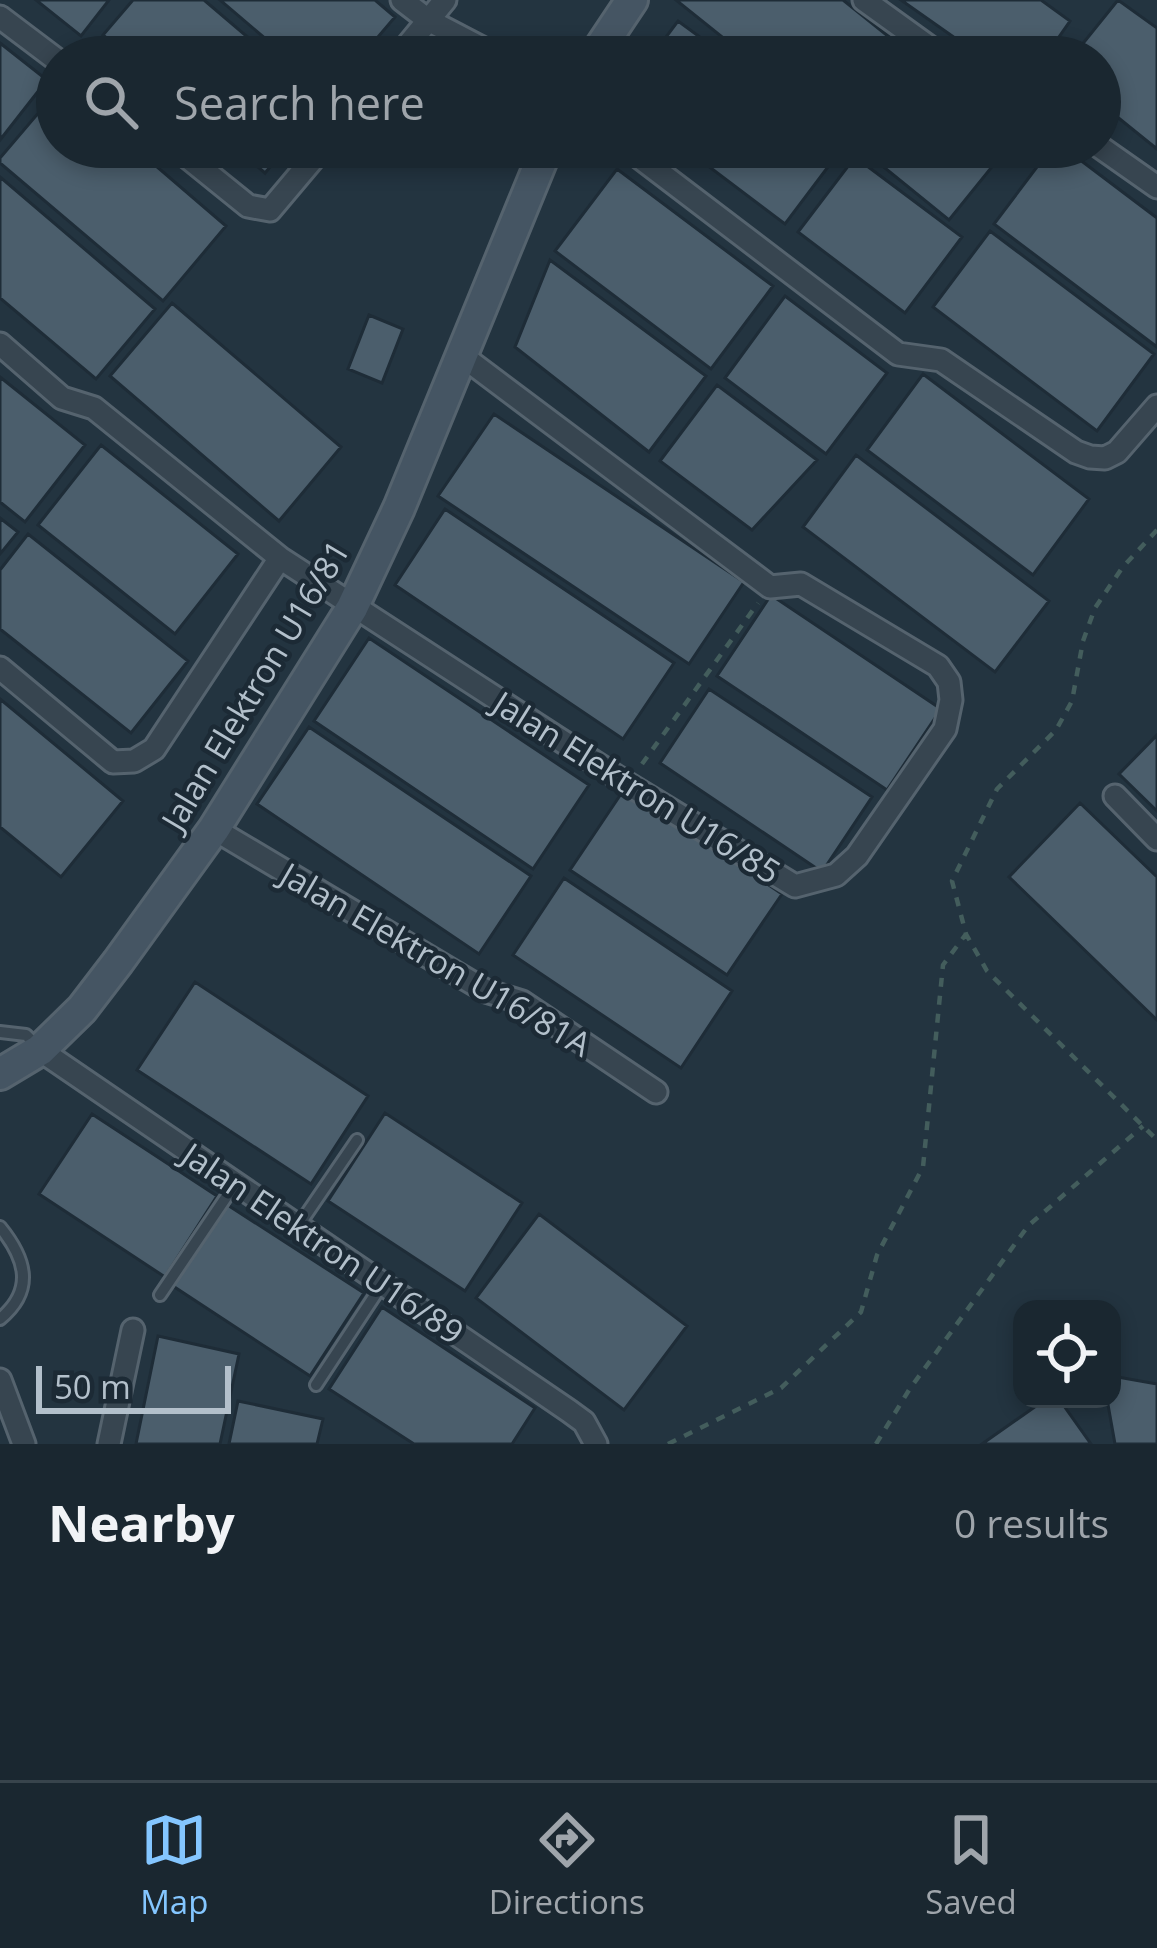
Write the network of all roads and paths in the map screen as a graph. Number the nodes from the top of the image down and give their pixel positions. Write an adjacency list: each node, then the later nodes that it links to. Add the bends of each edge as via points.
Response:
1 (402, 0): 6 (street)
2 (446, 0): 6 (street)
3 (632, 0): 9 (street)
4 (864, 0): 10 (street)
5 (0, 17): 11 (street)
6 (428, 20): 7 (street); 8 (street)
7 (415, 36)
8 (459, 36)
9 (608, 36)
10 (914, 36)
11 (36, 44)
12 (1121, 161): 17 (street)
13 (201, 168): 14 (street, via 248,206 270,210)
14 (305, 168)
15 (538, 168): 19 (street, Jalan Elektron U16/81)
16 (654, 168): 20 (street, via 898,354 941,360 1076,452 1117,452)
17 (1157, 188)
18 (0, 344): 22 (street, Jalan Elektron U16/85, via 62,398 94,408)
19 (460, 355): 23 (street, Jalan Elektron U16/85); 24 (street, Jalan Elektron U16/81)
20 (1157, 406)
21 (1157, 530): 30 (path, via 1095,608 1064,716 998,789 952,881)
22 (280, 558): 24 (street, Jalan Elektron U16/85); 25 (street, via 154,749 134,761 113,762)
23 (770, 586): 26 (path); 26 (street, Jalan Elektron U16/85, via 801,584 938,666 949,682 945,729 857,856 836,875 795,886)
24 (352, 608): 26 (street, Jalan Elektron U16/85); 28 (street, Jalan Elektron U16/81)
25 (0, 668)
26 (628, 784)
27 (1115, 796): 29 (street)
28 (214, 829): 32 (street, Jalan Elektron U16/81, via 82,1009); 34 (street, Jalan Elektron U16/81A, via 486,991 522,1002)
29 (1157, 838)
30 (966, 934): 35 (path, via 987,971); 50 (path, via 943,964 923,1167 877,1255 861,1312 781,1388)
31 (0, 1032): 32 (lane, via 26,1035)
32 (40, 1050): 33 (street, Jalan Elektron U16/81); 38 (street, Jalan Elektron U16/89)
33 (0, 1073)
34 (656, 1092)
35 (1143, 1126): 36 (path); 51 (path, via 1028,1226)
36 (1157, 1140)
37 (357, 1141): 39 (lane)
38 (237, 1182): 39 (street, Jalan Elektron U16/89); 42 (lane)
39 (299, 1225): 41 (street, Jalan Elektron U16/89)
40 (0, 1227): 43 (lane, via 26,1275 22,1295)
41 (383, 1283): 46 (lane); 49 (street, Jalan Elektron U16/89, via 584,1422)
42 (160, 1295)
43 (0, 1319)
44 (133, 1330): 48 (street)
45 (0, 1380): 47 (street)
46 (316, 1385)
47 (23, 1444)
48 (109, 1444)
49 (596, 1444)
50 (668, 1444)
51 (876, 1444)

